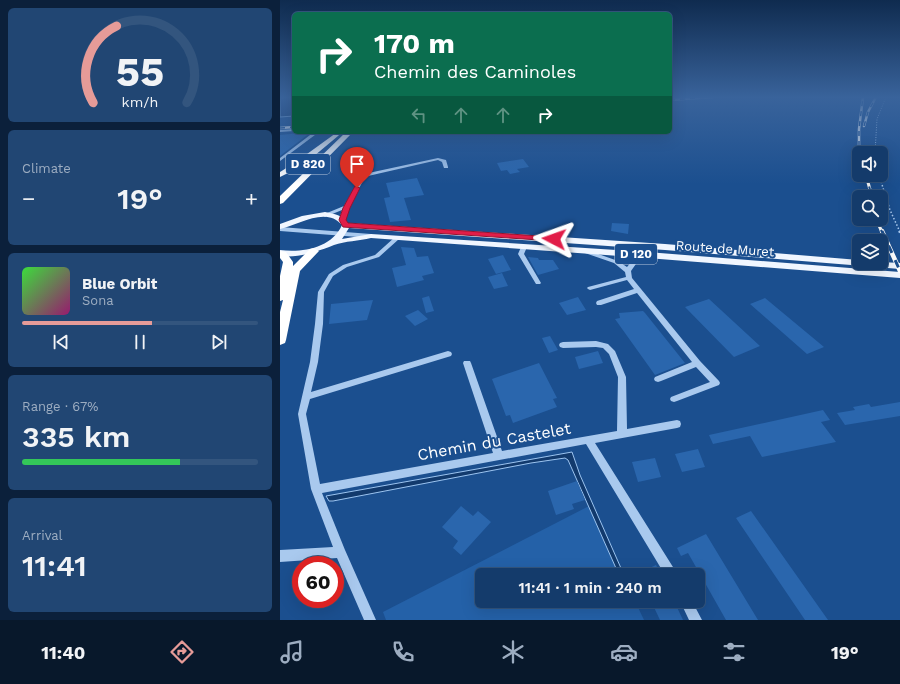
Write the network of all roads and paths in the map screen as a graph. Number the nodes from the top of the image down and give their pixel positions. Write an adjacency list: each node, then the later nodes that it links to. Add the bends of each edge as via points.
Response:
1 (877, 126): 7 (path)
2 (292, 130): 3 (street)
3 (280, 131)
4 (314, 134): 8 (street)
5 (337, 134): 10 (highway, via 299,164); 12 (highway, D 820)
6 (348, 134): 13 (highway, D 820)
7 (875, 146)
8 (280, 160)
9 (446, 167): 14 (street, via 444,161 438,159 366,175)
10 (280, 175)
11 (881, 182): 20 (path)
12 (280, 190)
13 (280, 201)
14 (346, 208): 15 (street); 18 (street)
15 (326, 215): 16 (main road); 18 (main road, Route de Muret)
16 (298, 219): 17 (main road); 19 (main road)
17 (280, 220)
18 (344, 226): 19 (street); 21 (street); 23 (main road); 29 (main road, Route de Muret / D 120, via 657,246)
19 (280, 228)
20 (900, 233)
21 (371, 236): 22 (main road, Route de Muret / D 120); 23 (main road, Route de Muret / D 120)
22 (397, 238): 24 (main road, Route de Muret / D 120); 45 (street, via 377,256 344,266 331,275 326,283 321,292 314,362)
23 (332, 243): 25 (main road)
24 (524, 247): 26 (main road, Route de Muret / D 120); 34 (street, via 521,254)
25 (314, 251): 27 (main road); 39 (highway, via 295,270)
26 (586, 251): 28 (main road, Route de Muret / D 120); 32 (street, via 616,262)
27 (281, 253): 37 (highway, via 288,262 288,267)
28 (647, 255): 32 (street, via 636,260); 33 (main road, Route de Muret / D 120)
29 (852, 262)
30 (888, 265): 31 (main road, Route de Muret / D 120)
31 (900, 266)
32 (628, 274): 35 (street); 36 (street)
33 (900, 275)
34 (538, 283)
35 (590, 288)
36 (639, 290): 38 (street); 43 (street)
37 (280, 297)
38 (599, 303)
39 (280, 340)
40 (563, 345): 48 (street, via 596,344 605,346 612,353 622,377)
41 (448, 354): 45 (street)
42 (467, 363): 50 (street)
43 (697, 363): 44 (street); 46 (street, via 716,383)
44 (658, 379)
45 (306, 397): 51 (street, via 302,414)
46 (674, 399)
47 (677, 424): 48 (street, Chemin du Castelet)
48 (622, 434): 49 (street, Chemin du Castelet)
49 (588, 440): 50 (street, Chemin du Castelet); 54 (street)
50 (499, 456): 51 (street, Chemin du Castelet)
51 (316, 489): 52 (street)
52 (340, 552): 53 (street); 56 (street)
53 (280, 556)
54 (668, 568)
55 (690, 608): 57 (street)
56 (370, 620)
57 (696, 620)

